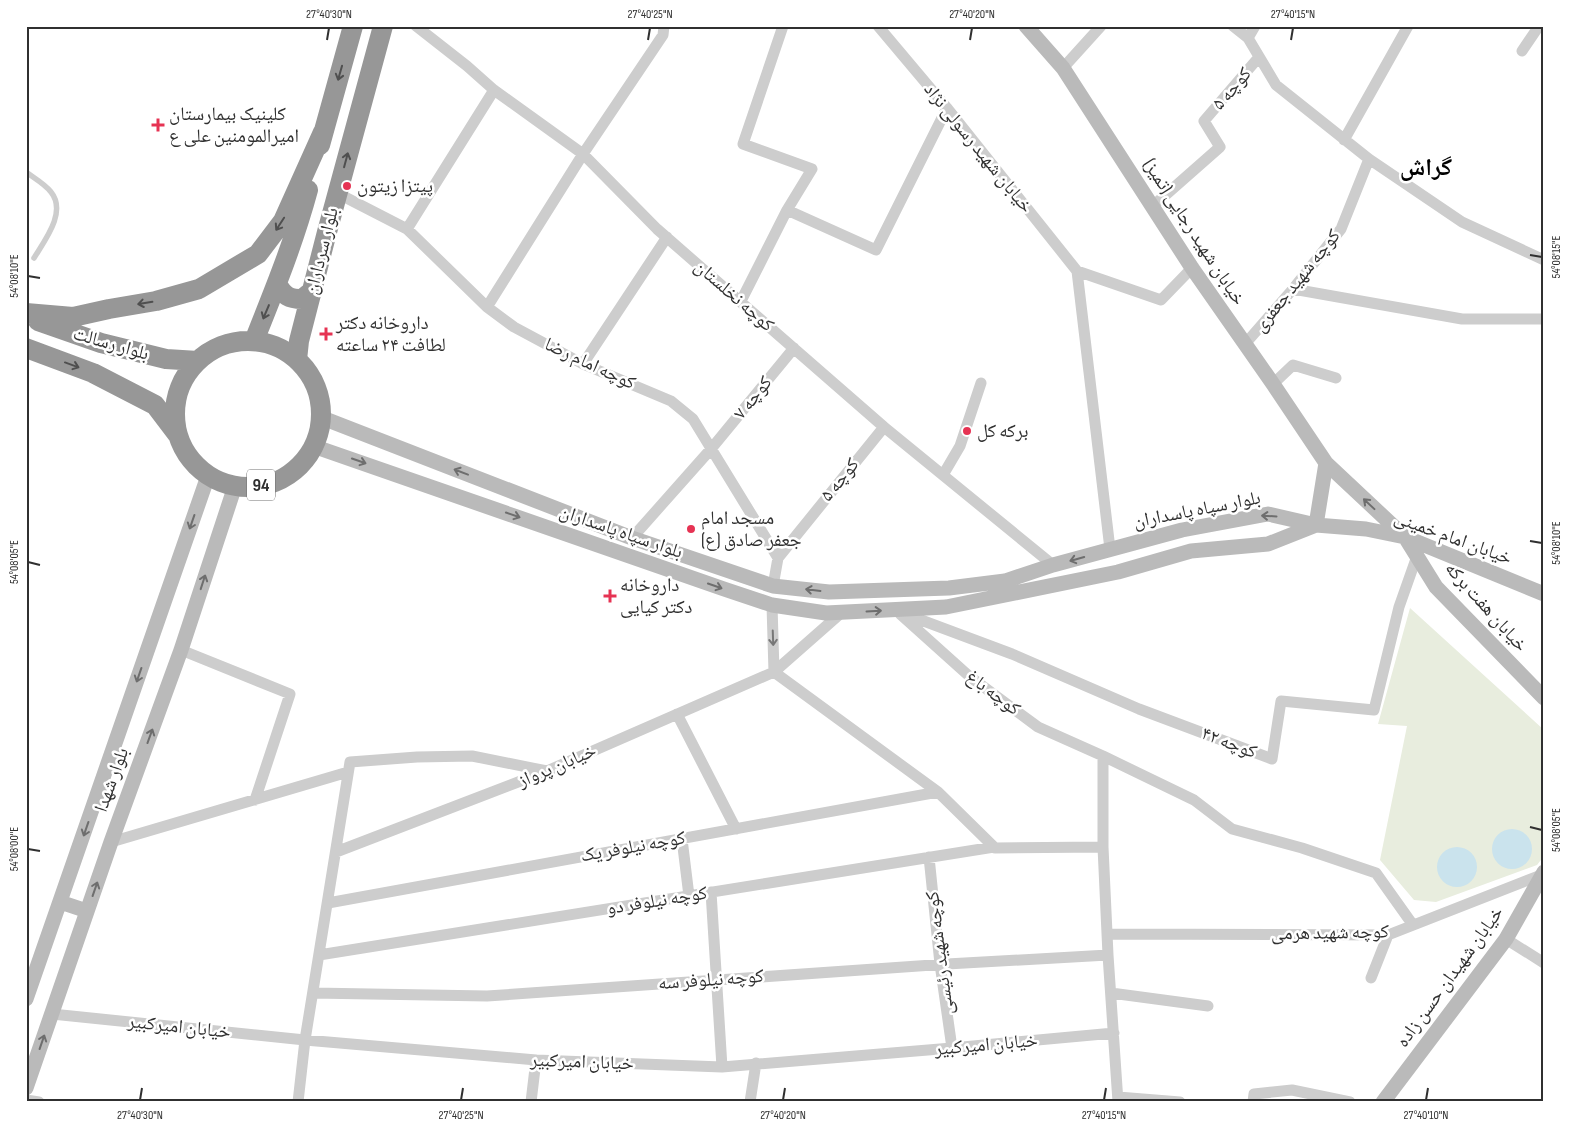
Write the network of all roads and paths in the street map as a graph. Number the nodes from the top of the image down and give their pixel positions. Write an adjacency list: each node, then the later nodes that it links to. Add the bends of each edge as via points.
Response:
1 (353, 26): 19 (highway, بلوار سرداران, one-way to 19)
2 (383, 26): 24 (highway, بلوار سرداران, one-way to 2)
3 (416, 26): 17 (street, کوچه نخلستان)
4 (664, 26): 21 (street, via 663,35)
5 (783, 26): 26 (street, via 743,144 812,170)
6 (878, 26): 18 (street, خیابان شهید رسولی نژاد)
7 (1026, 26): 16 (main road, خیابان شهید رجایی (تمیز))
8 (1101, 26): 16 (street)
9 (1232, 26): 13 (street)
10 (1255, 26): 13 (street)
11 (1408, 26): 20 (street)
12 (1539, 26): 14 (street)
13 (1248, 38): 15 (street)
14 (1522, 52)
15 (1259, 57): 20 (street, via 1276,86); 25 (street, کوچه ۵, via 1204,120 1220,147)
16 (1063, 68): 25 (main road, خیابان شهید رجایی (تمیز))
17 (494, 90): 21 (street, کوچه نخلستان); 27 (street)
18 (947, 108): 26 (street, via 876,250); 32 (street, خیابان شهید رسولی نژاد)
19 (323, 132): 33 (highway, بلوار سرداران, via 301,215); 38 (highway, one-way to 38, via 283,221 258,254 199,290 73,317)
20 (1344, 140): 22 (street)
21 (583, 154): 28 (street, کوچه نخلستان); 37 (street)
22 (1369, 159): 29 (street, via 1462,222); 34 (street, کوچه شهید جعفری, via 1341,229)
23 (26, 172): 30 (lane, via 51,192 57,205 52,229)
24 (337, 193): 27 (street, کوچه امام رضا); 35 (highway, بلوار سرداران)
25 (1153, 206): 31 (main road, خیابان شهید رجایی (تمیز))
26 (787, 210): 36 (street)
27 (407, 229): 37 (street, کوچه امام رضا)
28 (667, 237): 36 (street, کوچه نخلستان); 47 (street)
29 (1543, 257)
30 (34, 258)
31 (1192, 268): 32 (street, via 1161,300); 42 (main road, خیابان شهید رجایی (تمیز))
32 (1077, 271): 63 (street)
33 (277, 284): 35 (highway, via 291,299 302,299); 41 (highway, بلوار سرداران, one-way to 41)
34 (1293, 289): 40 (street, via 1462,319); 42 (street, کوچه شهید جعفری)
35 (312, 291): 46 (highway, بلوار سرداران)
36 (741, 302): 44 (street, کوچه نخلستان)
37 (487, 307): 47 (street, کوچه امام رضا, via 514,327)
38 (26, 313)
39 (26, 318): 45 (highway, بلوار رسالت, via 101,343 166,359)
40 (1544, 319)
41 (254, 341): 45 (highway, 94, via 221,346); 46 (highway, 94, via 284,350)
42 (1245, 344): 50 (main road, خیابان شهید رجایی (تمیز))
43 (26, 348): 53 (highway, 94, one-way to 53, via 93,373 155,405)
44 (794, 348): 52 (street, کوچه نخلستان); 55 (street, کوچه ۷)
45 (198, 360): 53 (highway, 94, via 185,376 177,394 174,414)
46 (297, 360): 51 (highway, 94, via 315,386)
47 (583, 364): 55 (street, کوچه امام رضا, via 671,401 693,419)
48 (1336, 378): 50 (street, via 1293,365)
49 (982, 383): 57 (street, via 960,446)
50 (1273, 384): 56 (main road, خیابان شهید رجایی (تمیز))
51 (320, 417): 54 (highway, 94); 62 (main road, بلوار سپاه پاسداران, one-way to 51)
52 (884, 427): 57 (street, کوچه نخلستان); 65 (street, کوچه ۵)
53 (178, 434): 58 (highway, 94, via 184,450)
54 (313, 446): 59 (highway, 94, via 299,465 280,479 266,485); 69 (main road, بلوار سپاه پاسداران, one-way to 69)
55 (711, 449): 62 (street, کوچه ۷); 65 (street, کوچه امام رضا)
56 (1326, 463): 60 (main road); 61 (main road, خیابان شهید رجایی (تمیز), one-way to 56)
57 (943, 475): 66 (street, کوچه نخلستان)
58 (208, 476): 59 (highway, 94); 91 (main road, بلوار شهدا, one-way to 91)
59 (235, 486): 72 (main road, بلوار شهدا, one-way to 59)
60 (1316, 525): 61 (main road, خیابان امام خمینی, via 1366,529); 63 (main road, بلوار سپاه پاسداران, one-way to 63, via 1268,514 1182,530); 70 (main road, بلوار سپاه پاسداران, via 1268,544 1191,551 1118,572 1032,590 946,607)
61 (1405, 537): 64 (main road, خیابان هفت برکه); 68 (main road, خیابان امام خمینی)
62 (632, 538): 67 (main road, بلوار سپاه پاسداران)
63 (1110, 549): 66 (main road, بلوار سپاه پاسداران, one-way to 66)
64 (1417, 556): 70 (street, کوچه ۴۲, via 1399,607 1374,710 1281,701 1272,760); 74 (main road, خیابان هفت برکه, via 1436,587)
65 (778, 558): 67 (street)
66 (1053, 565): 67 (main road, بلوار سپاه پاسداران, one-way to 67, via 1004,582 949,588 829,592)
67 (773, 586)
68 (1544, 594)
69 (772, 605): 71 (main road, بلوار سپاه پاسداران); 73 (street, one-way to 73)
70 (895, 610): 71 (main road, بلوار سپاه پاسداران, one-way to 70); 76 (street, کوچه باغ, via 970,676 1038,727)
71 (841, 613): 73 (street, خیابان پرواز)
72 (181, 650): 80 (street, via 290,694); 83 (main road, بلوار شهدا, one-way to 72)
73 (774, 672): 75 (street, خیابان پرواز); 79 (street)
74 (1544, 698)
75 (677, 714): 77 (street, خیابان پرواز); 81 (street)
76 (1103, 756): 85 (street); 94 (street, کوچه باغ, via 1194,800 1232,828 1376,873)
77 (547, 771): 78 (street, via 472,756 417,756 350,762); 86 (street, خیابان پرواز)
78 (348, 772): 80 (street); 86 (street)
79 (938, 792): 81 (street, کوچه نیلوفر یک); 84 (street)
80 (255, 800): 83 (street)
81 (736, 829): 82 (street, کوچه نیلوفر یک)
82 (682, 838): 90 (street); 92 (street, کوچه نیلوفر یک)
83 (111, 842): 93 (main road, بلوار شهدا, one-way to 83)
84 (994, 847): 85 (street, کوچه نیلوفر دو); 87 (street, کوچه نیلوفر دو)
85 (1103, 847): 95 (street)
86 (336, 852): 92 (street)
87 (929, 857): 89 (street, کوچه نیلوفر دو); 101 (street, کوچه شهید رئیسی)
88 (1542, 873): 94 (street, کوچه شهید هرمی); 97 (main road, خیابان شهیدان حسن زاده)
89 (711, 892): 90 (street, کوچه نیلوفر دو); 103 (street)
90 (689, 896): 98 (street, کوچه نیلوفر دو)
91 (60, 902): 93 (main road); 106 (main road, بلوار شهدا)
92 (328, 903): 98 (street)
93 (87, 912): 108 (main road, بلوار شهدا)
94 (1413, 925): 96 (street, کوچه شهید هرمی)
95 (1108, 934): 96 (street, کوچه شهید هرمی); 99 (street)
96 (1388, 935): 102 (street)
97 (1506, 939): 100 (street); 125 (main road, خیابان شهیدان حسن زاده)
98 (320, 955): 104 (street)
99 (1108, 955): 101 (street, کوچه نیلوفر سه); 105 (street)
100 (1544, 963)
101 (940, 964): 103 (street, کوچه نیلوفر سه); 111 (street, کوچه شهید رئیسی)
102 (1371, 978)
103 (716, 980): 104 (street, کوچه نیلوفر سه, via 486,996); 114 (street)
104 (313, 993): 110 (street)
105 (1111, 993): 107 (street); 109 (street)
106 (26, 1000)
107 (1208, 1006)
108 (52, 1014): 110 (street, خیابان امیرکبیر); 115 (main road, بلوار شهدا, one-way to 108)
109 (1114, 1033): 111 (street, خیابان امیرکبیر); 116 (street)
110 (305, 1040): 112 (street, خیابان امیرکبیر); 119 (street)
111 (952, 1048): 113 (street, خیابان امیرکبیر)
112 (536, 1060): 114 (street, خیابان امیرکبیر); 120 (street)
113 (756, 1063): 114 (street, خیابان امیرکبیر); 121 (street)
114 (722, 1067)
115 (26, 1088)
116 (1118, 1099): 122 (street)
117 (26, 1100): 118 (street)
118 (38, 1102)
119 (298, 1102)
120 (531, 1102)
121 (750, 1102)
122 (1180, 1102)
123 (1253, 1102): 124 (street, via 1254,1094 1292,1090)
124 (1350, 1102)
125 (1383, 1102)

